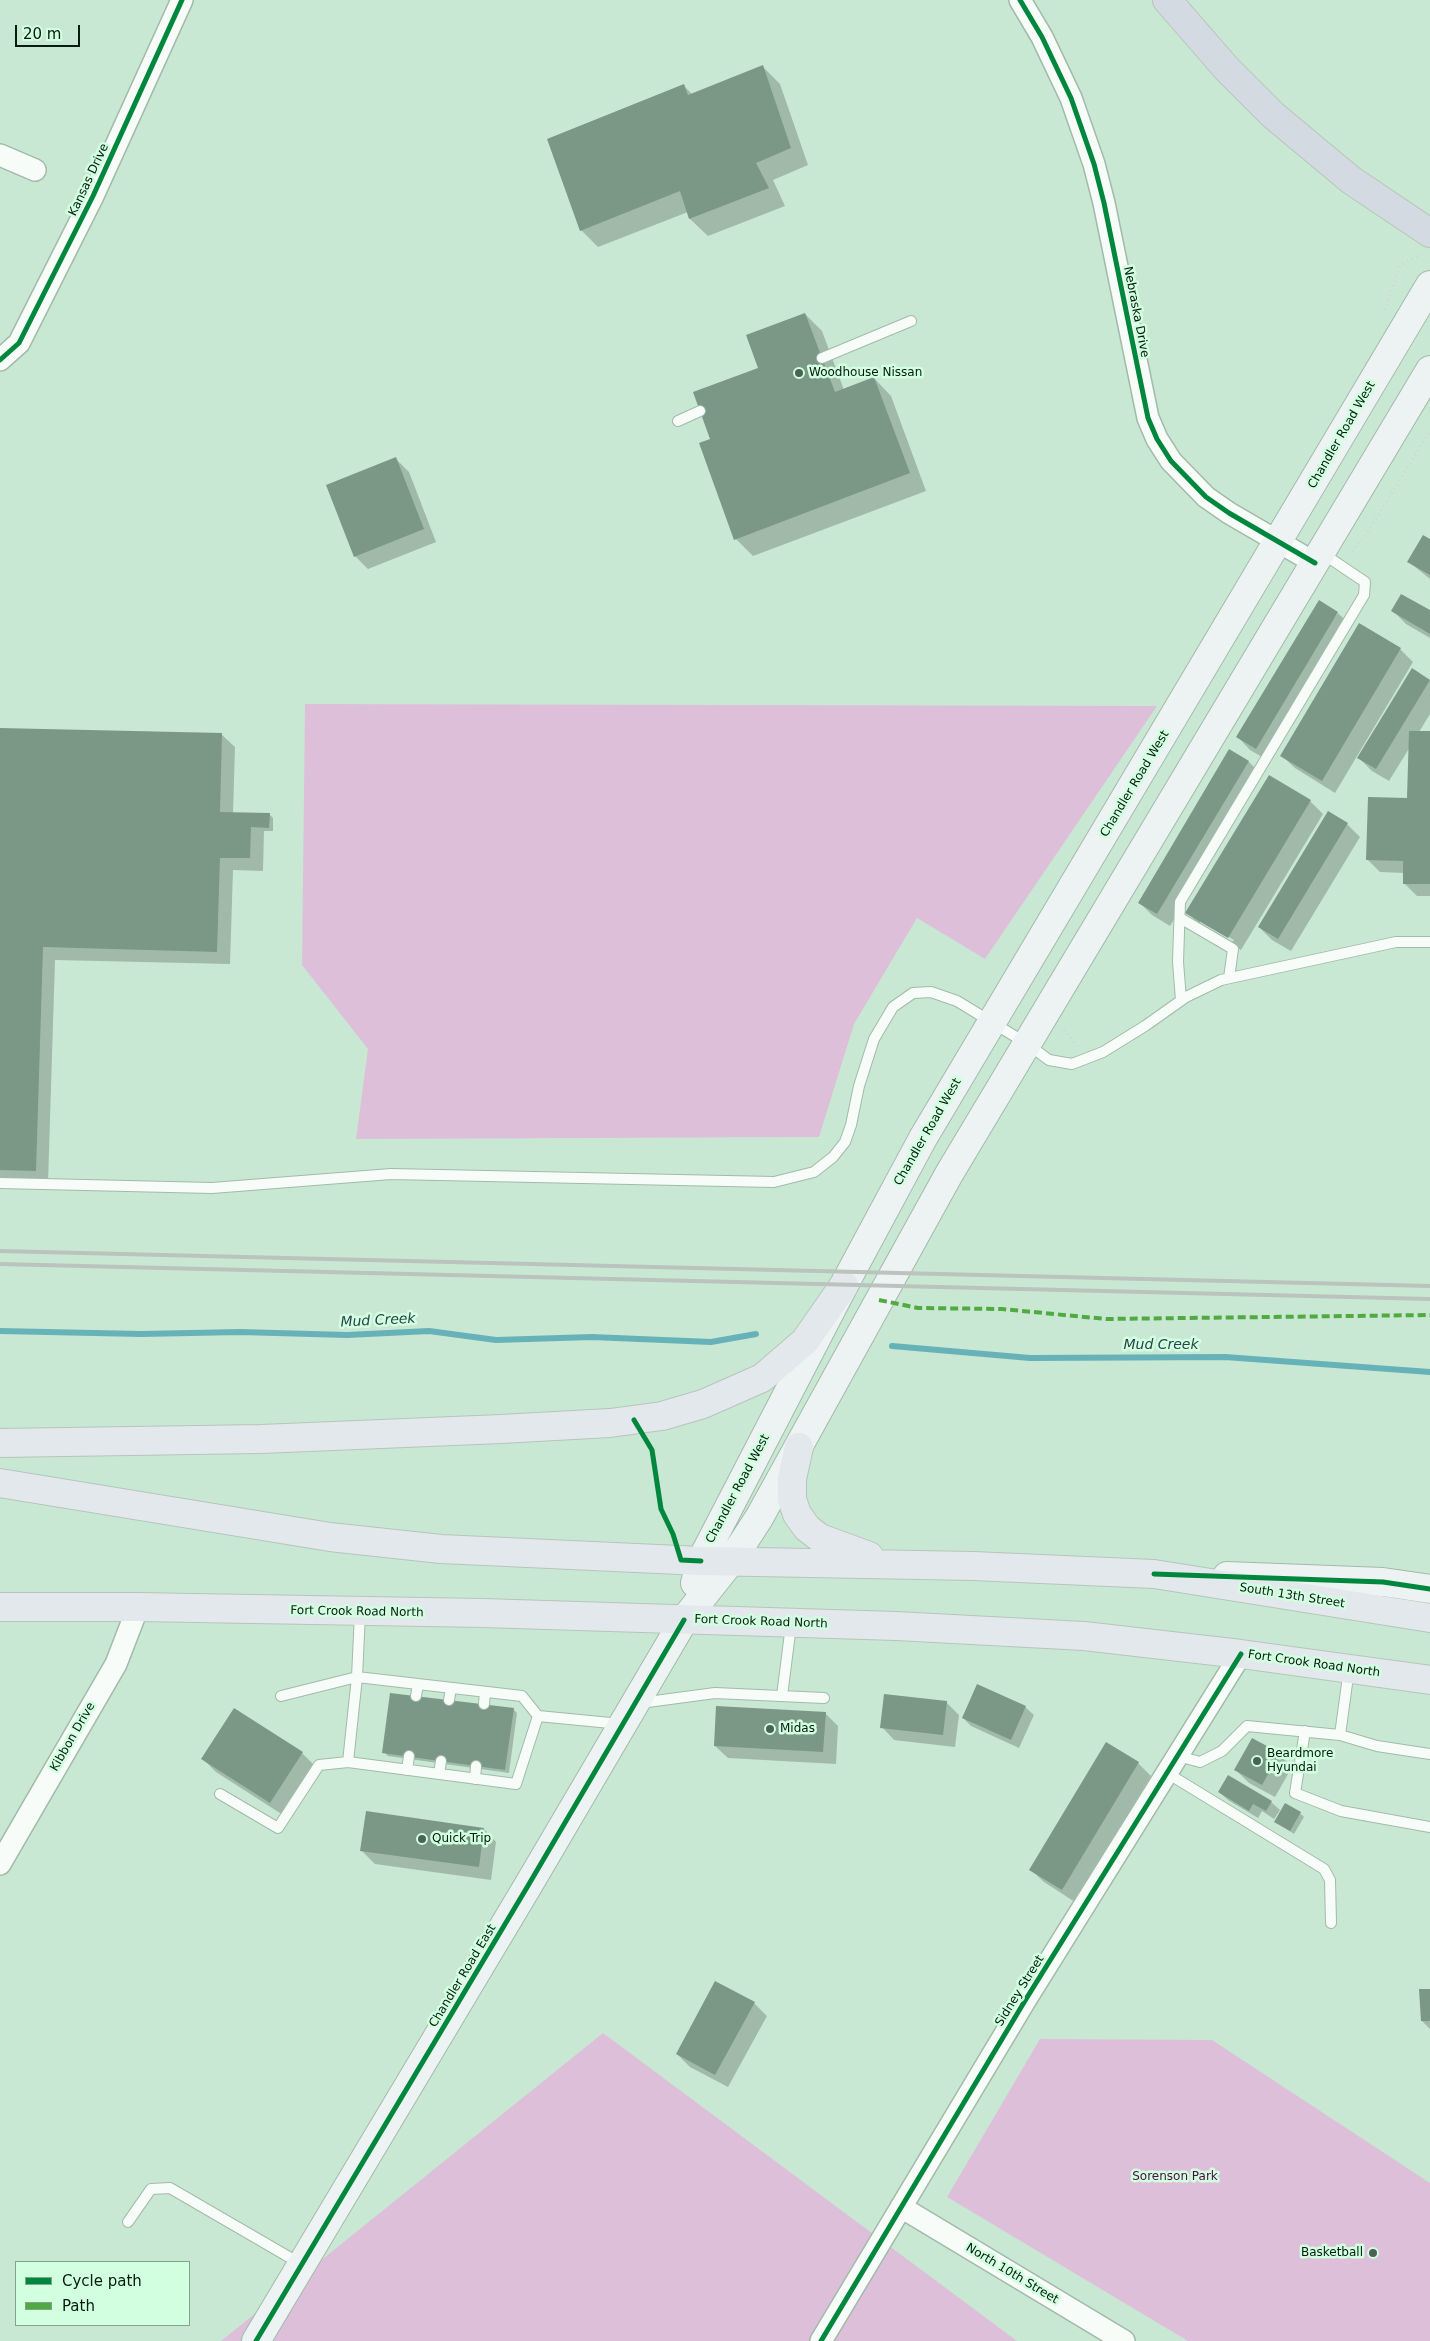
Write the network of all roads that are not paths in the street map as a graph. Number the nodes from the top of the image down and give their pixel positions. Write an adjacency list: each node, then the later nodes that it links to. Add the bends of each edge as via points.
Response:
1 (182, 0): 10 (street, Kansas Drive, via 93,196 24,335)
2 (1020, 0): 14 (street, Nebraska Drive, via 1071,98 1092,156 1148,418 1157,440 1171,461 1206,497)
3 (1167, 0): 6 (highway, via 1227,70 1273,115 1351,180)
4 (0, 155): 5 (street)
5 (35, 170)
6 (1430, 233)
7 (1430, 285): 14 (main road, Chandler Road West)
8 (912, 321): 9 (lane)
9 (822, 358)
10 (0, 360)
11 (1430, 370): 15 (main road)
12 (700, 412): 13 (lane)
13 (678, 421)
14 (1279, 542): 15 (street, Nebraska Drive); 20 (main road, Chandler Road West)
15 (1318, 558): 16 (lane, via 1365,582 1364,595 1180,902); 21 (main road)
16 (1180, 918): 18 (lane, via 1233,949); 19 (lane, via 1178,962)
17 (1430, 942): 18 (lane, via 1396,942)
18 (1229, 978): 19 (lane)
19 (1181, 1000): 21 (lane, via 1103,1052 1072,1064 1048,1060)
20 (992, 1022): 21 (lane); 22 (lane, via 956,1001 931,992 914,993 893,1007 874,1039 844,1142 833,1157 814,1172 774,1182 391,1174 212,1188); 23 (main road, Chandler Road West, via 923,1138)
21 (1026, 1043): 25 (main road, via 944,1181)
22 (0, 1183)
23 (844, 1285): 24 (main road, via 805,1341 762,1378 703,1404 662,1416 610,1423 261,1439); 27 (main road, Chandler Road West)
24 (0, 1443)
25 (799, 1447): 28 (main road, via 760,1518); 29 (main road, via 792,1479 792,1499 796,1514 807,1528 839,1546)
26 (0, 1483): 27 (main road, via 330,1537 441,1548)
27 (701, 1561): 28 (main road); 36 (main road, Chandler Road West)
28 (731, 1561): 29 (main road); 36 (main road)
29 (907, 1564): 30 (main road)
30 (1154, 1574): 31 (main road, via 1383,1582); 35 (main road, South 13th Street)
31 (1430, 1589)
32 (0, 1607): 33 (main road, Fort Crook Road North)
33 (138, 1607): 34 (main road, Fort Crook Road North); 66 (street, Kibbon Drive, via 116,1664)
34 (360, 1613): 36 (main road, Fort Crook Road North, via 484,1613); 40 (lane)
35 (1430, 1618)
36 (684, 1620): 37 (main road, Fort Crook Road North); 51 (main road, Chandler Road East)
37 (791, 1623): 38 (main road, Fort Crook Road North, via 1084,1636); 47 (lane)
38 (1241, 1654): 39 (main road, Fort Crook Road North); 59 (street, Sidney Street)
39 (1349, 1669): 41 (main road, Fort Crook Road North); 54 (lane)
40 (357, 1677): 42 (lane); 45 (lane); 58 (lane)
41 (1430, 1680)
42 (418, 1684): 43 (lane); 46 (lane)
43 (451, 1688): 44 (lane); 49 (lane)
44 (485, 1692): 50 (lane); 52 (lane, via 522,1696)
45 (281, 1696)
46 (416, 1696)
47 (782, 1696): 48 (lane); 51 (lane, via 715,1693)
48 (824, 1698)
49 (449, 1700)
50 (484, 1704)
51 (628, 1714): 52 (lane); 70 (main road, Chandler Road East)
52 (538, 1716): 63 (lane, via 516,1784)
53 (1305, 1731): 54 (lane); 59 (lane, via 1247,1726 1222,1751 1200,1762); 65 (lane, via 1295,1793 1341,1811)
54 (1340, 1735): 55 (lane, via 1377,1746)
55 (1430, 1754)
56 (409, 1756): 61 (lane)
57 (441, 1761): 62 (lane)
58 (348, 1762): 61 (lane); 64 (lane, via 319,1765 278,1828)
59 (1172, 1764): 67 (lane, via 1324,1869 1330,1880); 68 (street, Sidney Street)
60 (476, 1766): 63 (lane)
61 (407, 1770): 62 (lane)
62 (439, 1774): 63 (lane)
63 (474, 1779)
64 (220, 1794)
65 (1430, 1827)
66 (0, 1864)
67 (1331, 1923)
68 (901, 2207): 72 (street, Sidney Street); 73 (street, North 10th Street)
69 (128, 2222): 70 (lane, via 151,2189 170,2188)
70 (302, 2264): 71 (main road, Chandler Road East)
71 (256, 2341)
72 (821, 2341)
73 (1124, 2341)

